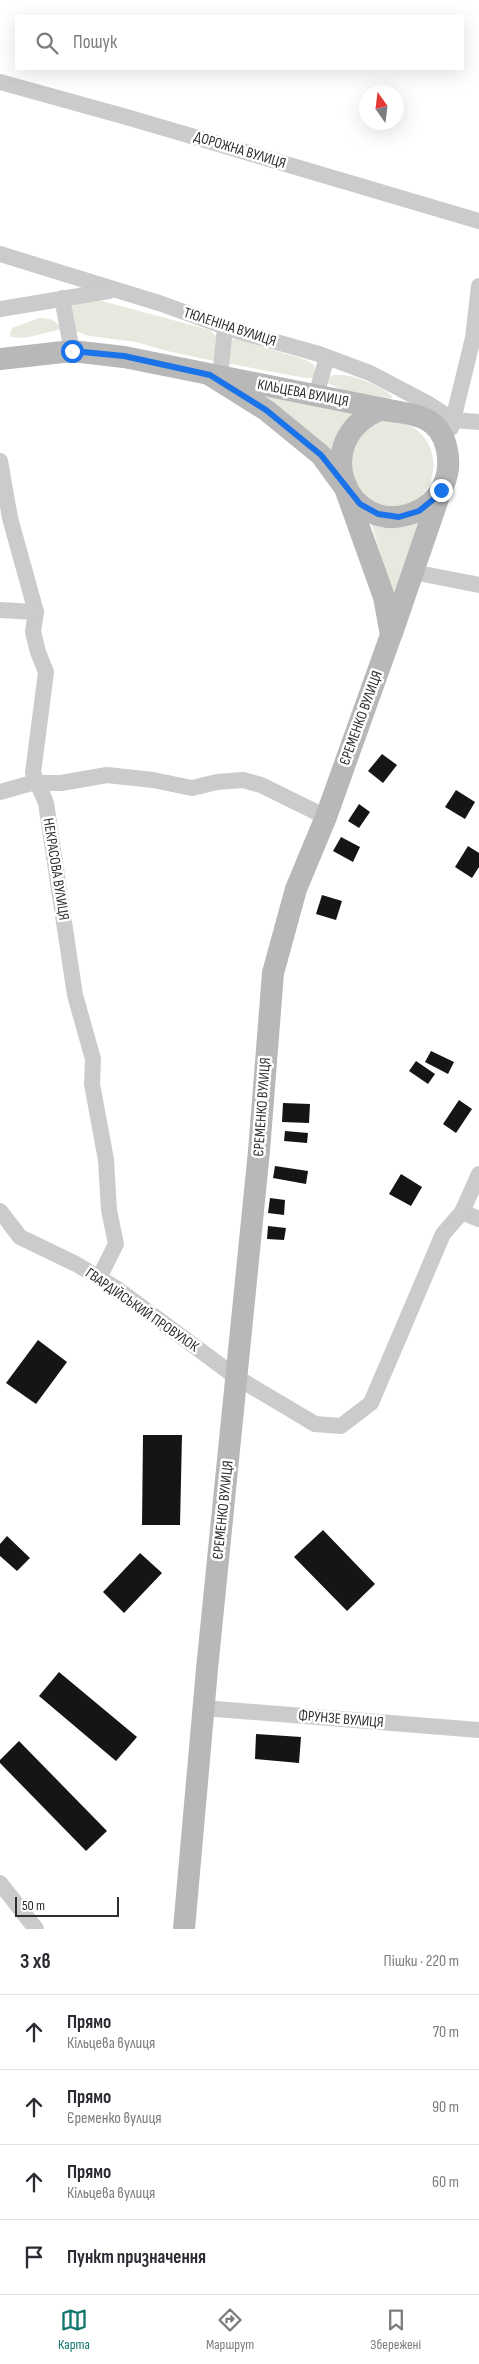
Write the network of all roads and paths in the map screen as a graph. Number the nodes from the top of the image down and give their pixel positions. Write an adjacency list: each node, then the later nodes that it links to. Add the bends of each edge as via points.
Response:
1 (0, 82): 2 (street, ДОРОЖНА ВУЛИЦЯ)
2 (479, 221)
3 (0, 254): 5 (street, ТЮЛЕНІНА ВУЛИЦЯ)
4 (479, 286): 16 (street, via 473,338)
5 (114, 290): 6 (street); 8 (street, ТЮЛЕНІНА ВУЛИЦЯ)
6 (62, 298): 7 (street); 9 (street)
7 (0, 309)
8 (225, 327): 11 (street, ТЮЛЕНІНА ВУЛИЦЯ); 12 (street)
9 (72, 351): 10 (street, КІЛЬЦЕВА ВУЛИЦЯ); 12 (street, КІЛЬЦЕВА ВУЛИЦЯ, via 124,356)
10 (1, 355)
11 (327, 357): 13 (street); 16 (street, ТЮЛЕНІНА ВУЛИЦЯ, via 370,373)
12 (215, 376): 13 (street, КІЛЬЦЕВА ВУЛИЦЯ); 20 (street, via 266,410 321,455)
13 (316, 395): 14 (street, КІЛЬЦЕВА ВУЛИЦЯ)
14 (399, 412): 15 (street, КІЛЬЦЕВА ВУЛИЦЯ); 20 (street, КІЛЬЦЕВА ВУЛИЦЯ, via 380,410 370,414 347,436 341,457)
15 (425, 419): 16 (street); 19 (street, via 439,432)
16 (452, 419): 17 (street); 19 (street)
17 (479, 422)
18 (0, 461): 25 (street, НЕКРАСОВА ВУЛИЦЯ, via 10,518)
19 (449, 461): 21 (street)
20 (346, 488): 21 (street, via 368,510 399,517 428,506); 26 (street, via 384,597)
21 (441, 490): 22 (street, ЄРЕМЕНКО ВУЛИЦЯ)
22 (414, 572): 23 (street); 26 (street, ЄРЕМЕНКО ВУЛИЦЯ)
23 (479, 585)
24 (0, 610): 25 (street)
25 (36, 612): 27 (street, НЕКРАСОВА ВУЛИЦЯ, via 33,632 46,672 32,773)
26 (391, 634): 29 (street, ЄРЕМЕНКО ВУЛИЦЯ)
27 (38, 783): 28 (street); 29 (street, via 61,783 107,775 192,788 243,780); 34 (street, НЕКРАСОВА ВУЛИЦЯ, via 46,803 75,995 93,1059 92,1084 106,1160 109,1210 116,1244)
28 (0, 792)
29 (326, 817): 35 (street, ЄРЕМЕНКО ВУЛИЦЯ, via 296,889 273,973)
30 (479, 1174): 32 (street, ГВАРДІЙСЬКИЙ ПРОВУЛОК)
31 (0, 1211): 34 (street, ГВАРДІЙСЬКИЙ ПРОВУЛОК, via 20,1237)
32 (462, 1212): 33 (street); 35 (street, ГВАРДІЙСЬКИЙ ПРОВУЛОК, via 443,1234 371,1403 341,1426 315,1424)
33 (479, 1219)
34 (99, 1278): 35 (street, ГВАРДІЙСЬКИЙ ПРОВУЛОК)
35 (236, 1377): 36 (street, ЄРЕМЕНКО ВУЛИЦЯ)
36 (204, 1708): 37 (street, ФРУНЗЕ ВУЛИЦЯ); 40 (street, ЄРЕМЕНКО ВУЛИЦЯ)
37 (479, 1730)
38 (0, 1883): 39 (street)
39 (36, 1929)
40 (184, 1929)

